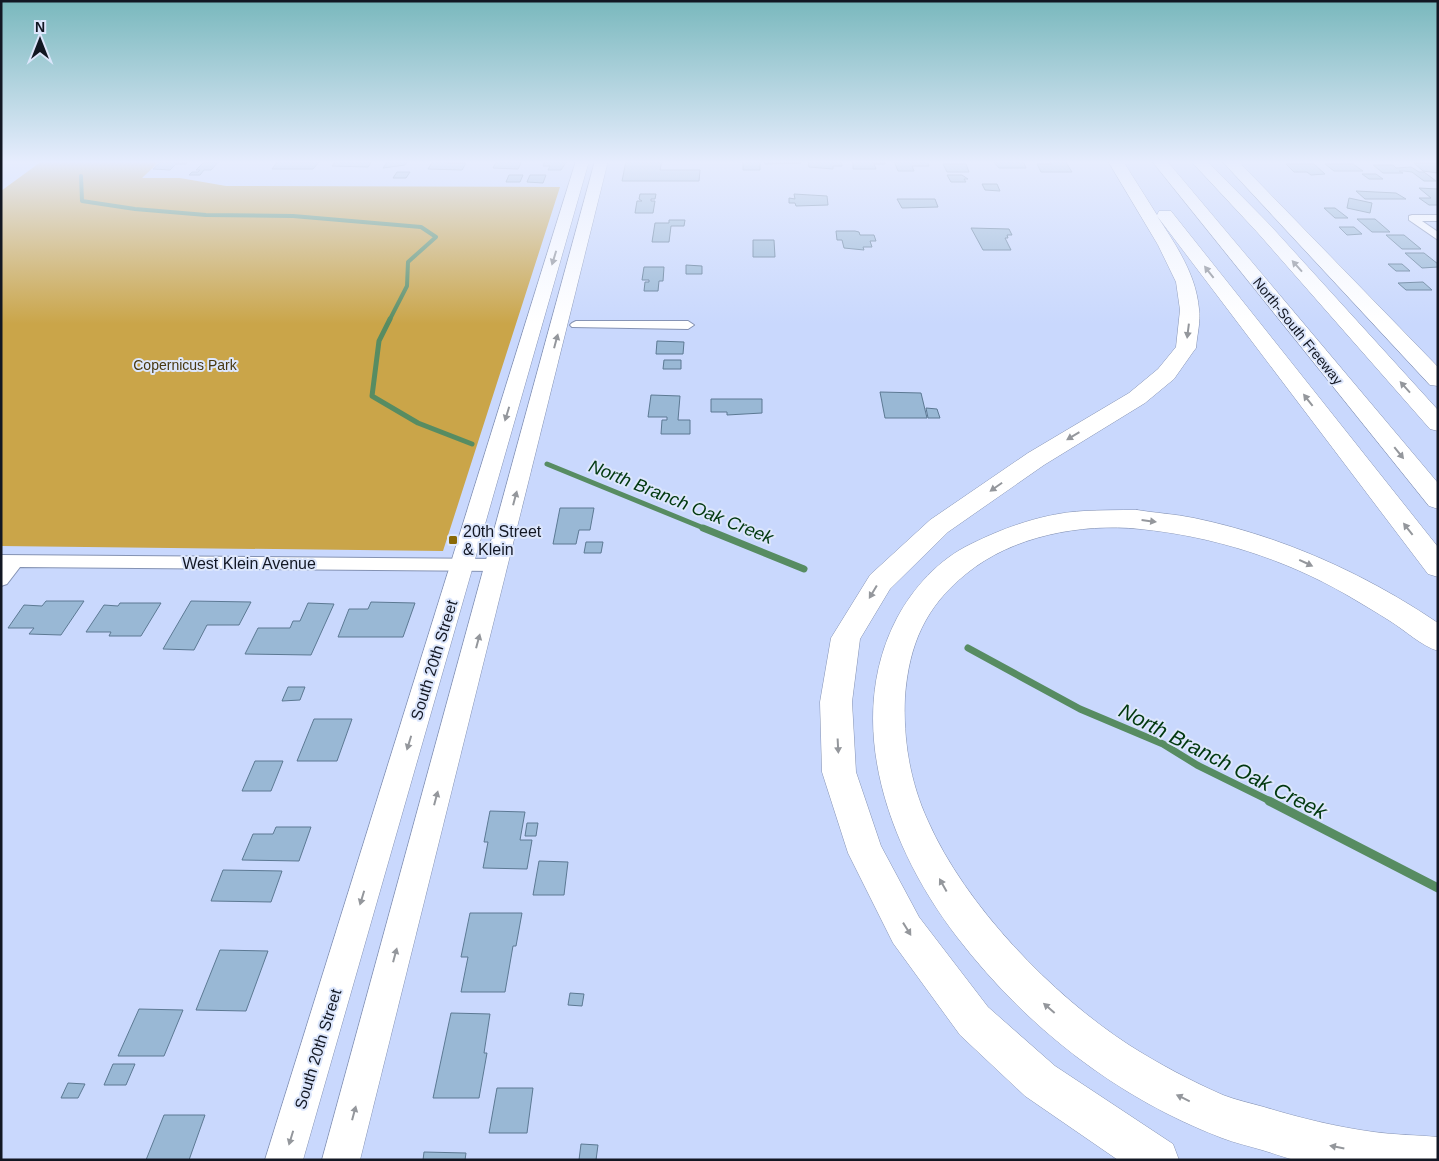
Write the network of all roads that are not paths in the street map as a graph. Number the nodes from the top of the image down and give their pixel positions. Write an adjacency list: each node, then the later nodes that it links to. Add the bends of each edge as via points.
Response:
1 (567, 215): 20 (street, South 20th Street, one-way to 20)
2 (588, 215): 21 (street, one-way to 2)
3 (1149, 215): 28 (highway, one-way to 28, via 1185,282 1190,310 1186,348 1166,374 1137,398 1036,459 938,526 880,582 846,638 836,712 839,772 866,853 906,930 974,1020 1040,1081)
4 (1165, 215): 22 (highway, one-way to 4)
5 (1204, 215): 18 (highway, North-South Freeway, one-way to 18)
6 (1251, 215): 10 (highway)
7 (1252, 215): 10 (highway)
8 (1281, 215): 12 (highway)
9 (1438, 218): 11 (street, via 1412,218)
10 (1263, 228): 17 (highway, one-way to 10)
11 (1438, 237)
12 (1349, 286): 15 (highway); 16 (highway)
13 (576, 325): 14 (street)
14 (688, 325)
15 (1438, 372)
16 (1438, 380)
17 (1438, 424)
18 (1438, 500)
19 (8, 561): 20 (street, West Klein Avenue); 23 (street)
20 (462, 565): 21 (street, West Klein Avenue); 26 (street, South 20th Street, one-way to 26)
21 (498, 565): 27 (street, one-way to 21)
22 (1438, 567)
23 (1, 580)
24 (1438, 639): 25 (highway, one-way to 24, via 1379,1155 1298,1140 1219,1115 1151,1081 1085,1039 1031,992 985,945 950,897 905,809 888,730 892,670 908,622 922,600 953,568 989,545 1014,534 1066,522 1141,520 1196,528 1253,543 1342,580 1397,610)
25 (1438, 1159)
26 (284, 1160)
27 (341, 1160)
28 (1157, 1160)

